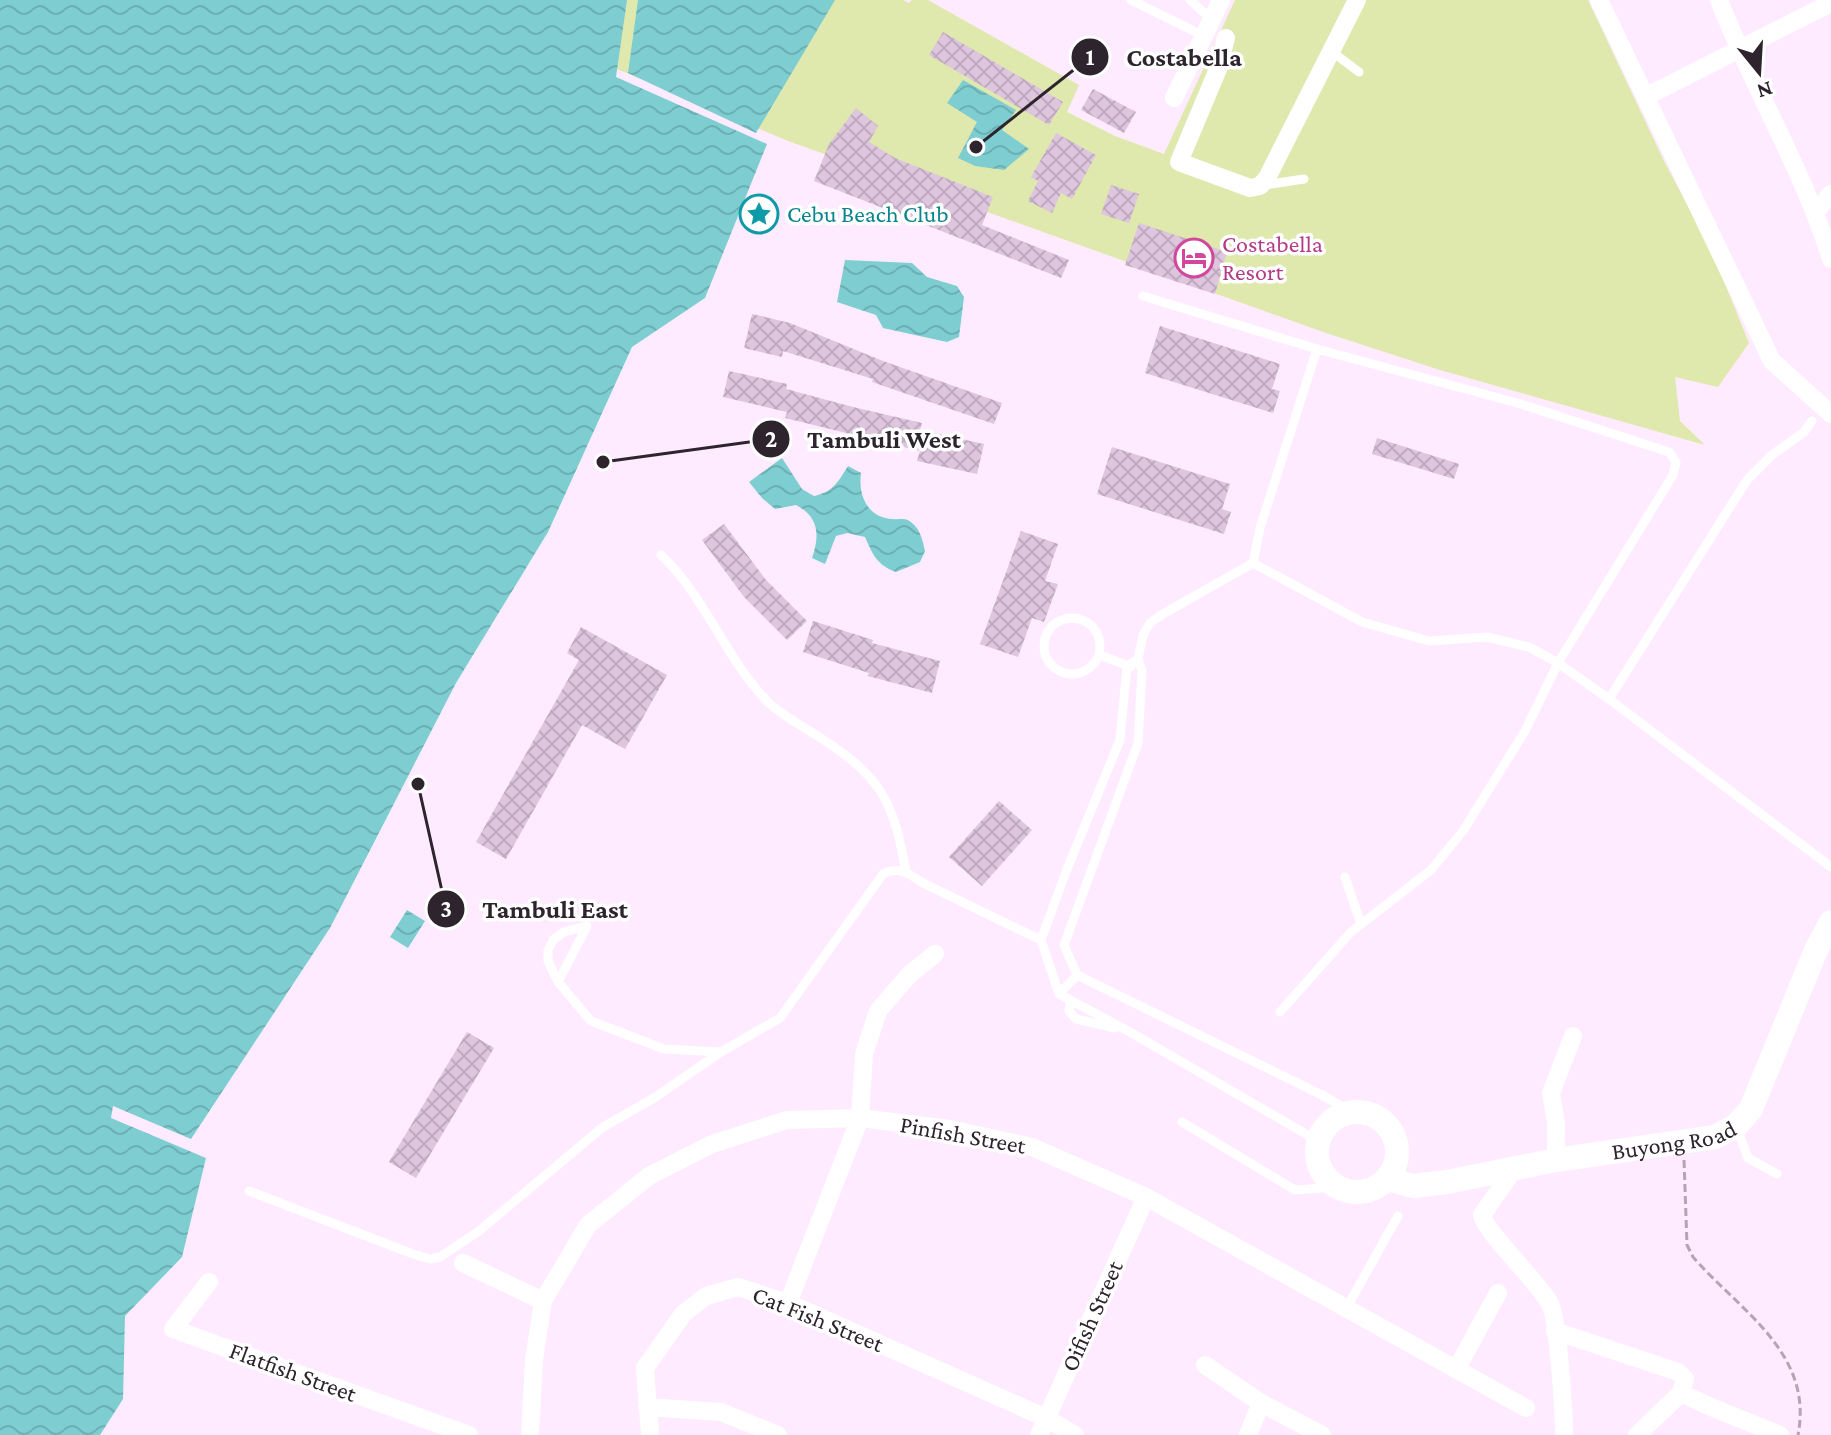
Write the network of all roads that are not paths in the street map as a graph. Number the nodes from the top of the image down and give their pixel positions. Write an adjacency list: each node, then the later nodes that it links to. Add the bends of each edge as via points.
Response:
1 (1131, 0): 8 (lane)
2 (1190, 0): 8 (lane)
3 (1221, 0): 8 (street)
4 (1357, 0): 10 (street)
5 (1599, 0): 13 (street)
6 (1719, 0): 11 (street)
7 (1831, 3): 11 (street)
8 (1208, 28): 14 (street)
9 (1226, 38): 16 (street, via 1179,162 1250,188)
10 (1331, 51): 12 (lane); 16 (street)
11 (1739, 51): 13 (street); 18 (street)
12 (1359, 72)
13 (1647, 96): 22 (street, via 1772,361)
14 (1174, 98)
15 (1304, 179): 16 (lane)
16 (1260, 186)
17 (1831, 194): 18 (street)
18 (1816, 211): 19 (street)
19 (1831, 259)
20 (1143, 296): 21 (lane)
21 (1317, 349): 25 (lane); 28 (lane, via 1521,404 1669,452 1676,462 1673,475)
22 (1831, 414)
23 (1812, 421): 31 (lane, via 1747,480)
24 (661, 555): 37 (lane, via 682,575 721,642 767,702 871,776 897,825)
25 (1253, 563): 27 (lane, via 1150,623); 28 (lane, via 1362,622 1429,641 1487,637 1529,647)
26 (1100, 655): 26 (lane, via 1099,635 1086,620 1066,617 1049,628 1043,647 1051,666 1068,675 1088,671); 29 (lane)
27 (1138, 659): 29 (lane); 30 (lane)
28 (1558, 663): 31 (lane); 40 (lane, via 1525,731 1463,831 1431,870)
29 (1127, 666): 30 (lane); 32 (lane)
30 (1142, 671): 33 (lane)
31 (1609, 699): 36 (lane)
32 (1124, 712): 33 (lane); 34 (lane)
33 (1140, 716): 35 (lane)
34 (1120, 740): 35 (lane); 41 (lane)
35 (1138, 743): 44 (lane, via 1064,945)
36 (1831, 867)
37 (906, 872): 41 (lane); 49 (lane, via 894,869 883,874 780,1018)
38 (1345, 877): 40 (lane)
39 (1831, 922): 43 (street, Buyong Road)
40 (1361, 924): 47 (lane)
41 (1041, 940): 46 (lane)
42 (935, 954): 51 (street, via 878,1011 864,1054)
43 (1824, 956): 53 (street, Buyong Road, via 1755,1099)
44 (1077, 975): 46 (lane); 50 (lane)
45 (558, 982): 45 (lane, via 573,954 587,926 553,940 548,961); 49 (lane, via 591,1021 664,1049)
46 (1059, 994): 54 (lane)
47 (1280, 1012)
48 (1573, 1036): 55 (street, via 1551,1093)
49 (721, 1052): 60 (lane, via 603,1127 440,1257 413,1254)
50 (1350, 1111): 54 (street, via 1330,1121); 58 (street, via 1370,1113 1393,1132 1396,1160)
51 (860, 1118): 61 (street, Pinfish Street, via 950,1129 1032,1147); 66 (street, Pinfish Street, via 787,1120 712,1144 649,1176 588,1225); 67 (street)
52 (1182, 1122): 59 (lane, via 1295,1190)
53 (1736, 1126): 55 (street, Buyong Road, via 1715,1137); 57 (lane, via 1748,1158)
54 (1318, 1141): 59 (street, via 1318,1162)
55 (1556, 1160): 56 (street, Buyong Road)
56 (1514, 1169): 58 (street, Buyong Road, via 1413,1186); 69 (street, via 1482,1215 1483,1223 1552,1306)
57 (1777, 1174)
58 (1387, 1179): 59 (street, via 1359,1193)
59 (1337, 1187)
60 (249, 1191)
61 (1146, 1197): 68 (street, Pinfish Street); 76 (street, Oifish Street)
62 (1398, 1216): 68 (lane)
63 (463, 1263): 66 (street)
64 (209, 1282): 77 (street, Flatfish Street, via 173,1329)
65 (1498, 1293): 71 (street)
66 (543, 1301): 78 (street, Pinfish Street)
67 (788, 1303): 74 (street, Cat Fish Street, via 738,1287 706,1296 683,1314 645,1368); 76 (street, Cat Fish Street)
68 (1347, 1307): 71 (street, Pinfish Street)
69 (1555, 1331): 72 (street, via 1678,1372 1685,1379); 84 (street)
70 (1205, 1365): 73 (street)
71 (1457, 1368): 75 (street, Pinfish Street)
72 (1681, 1393): 85 (street); 86 (street)
73 (1261, 1403): 82 (street); 83 (street)
74 (647, 1407): 79 (street, Cat Fish Street); 80 (street, via 721,1412)
75 (1526, 1408)
76 (1043, 1426): 81 (street, Cat Fish Street)
77 (469, 1435)
78 (530, 1435)
79 (650, 1435)
80 (778, 1435)
81 (1075, 1435)
82 (1248, 1435)
83 (1322, 1435)
84 (1564, 1435)
85 (1637, 1435)
86 (1780, 1435)

